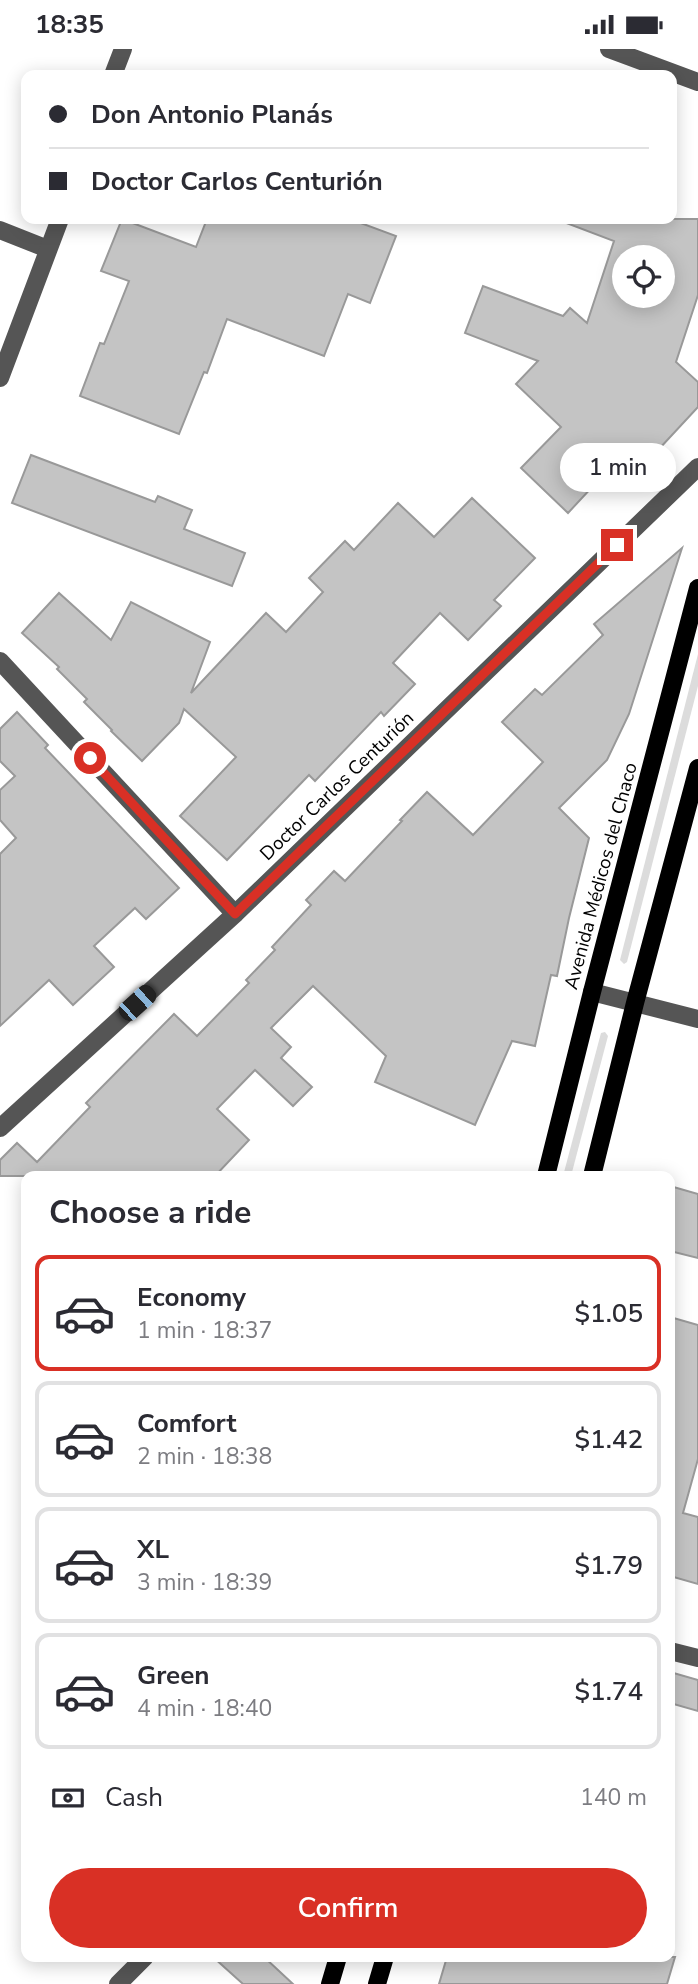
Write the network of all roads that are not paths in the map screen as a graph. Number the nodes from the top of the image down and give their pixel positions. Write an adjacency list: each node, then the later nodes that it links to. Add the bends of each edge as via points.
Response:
1 (123, 49): 3 (street)
2 (609, 49): 4 (street)
3 (115, 70)
4 (666, 70)
5 (677, 74): 6 (street)
6 (698, 82)
7 (58, 224): 9 (street)
8 (0, 230): 9 (street)
9 (48, 249): 10 (street)
10 (0, 378)
11 (698, 467): 15 (street, Doctor Carlos Centurión)
12 (698, 588): 16 (main road, Avenida Médicos del Chaco)
13 (0, 661): 15 (street)
14 (698, 768): 17 (main road)
15 (235, 914): 19 (street, Doctor Carlos Centurión)
16 (592, 992): 17 (street); 20 (main road, Avenida Médicos del Chaco)
17 (635, 1003): 18 (street); 21 (main road)
18 (698, 1019)
19 (0, 1129)
20 (547, 1171)
21 (593, 1171)
22 (675, 1652): 23 (street)
23 (698, 1658)
24 (140, 1962): 27 (street)
25 (337, 1962): 28 (main road)
26 (384, 1962): 29 (main road)
27 (118, 1984)
28 (330, 1984)
29 (377, 1984)

